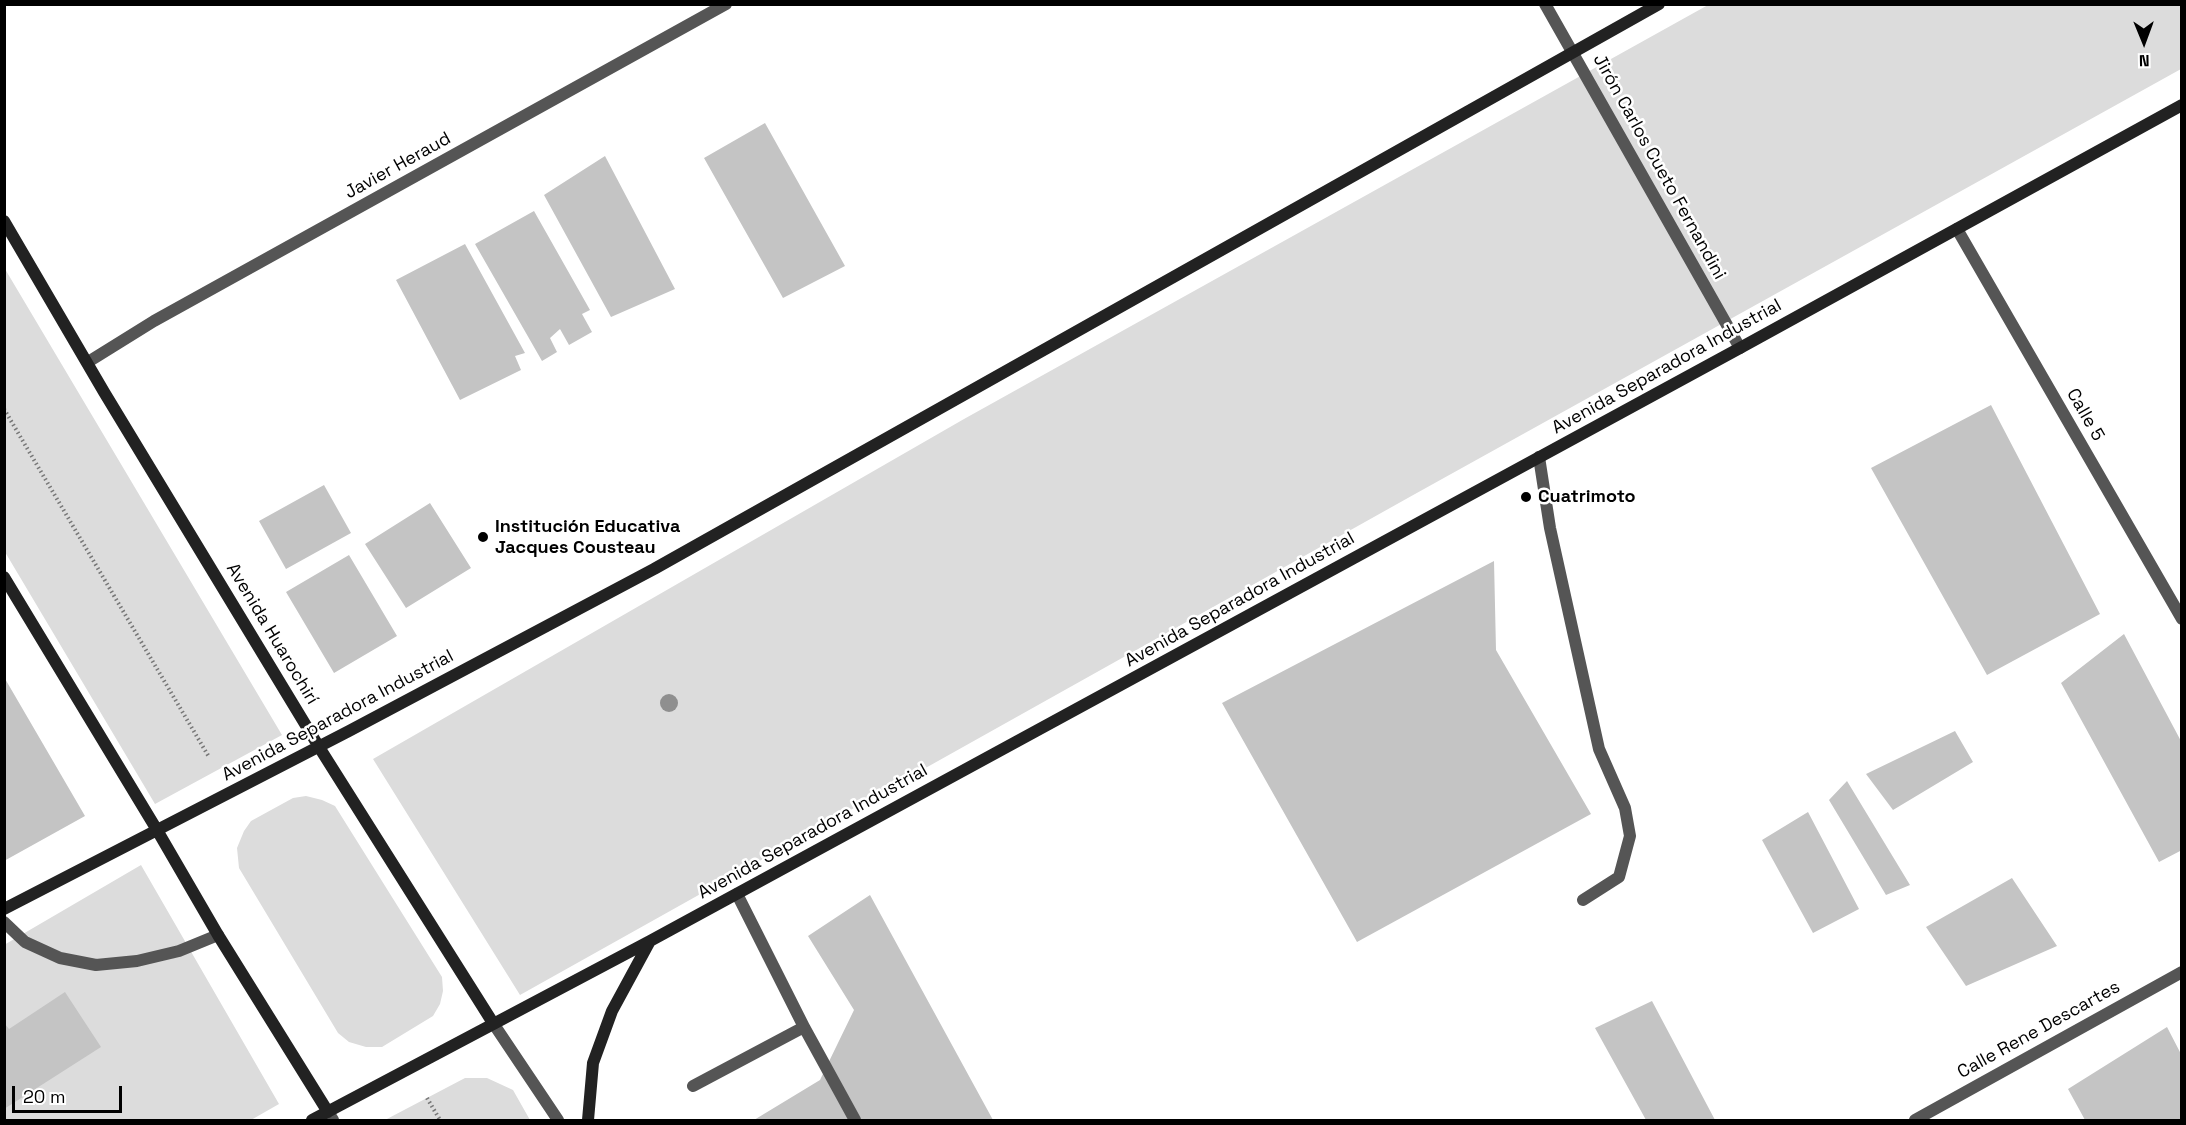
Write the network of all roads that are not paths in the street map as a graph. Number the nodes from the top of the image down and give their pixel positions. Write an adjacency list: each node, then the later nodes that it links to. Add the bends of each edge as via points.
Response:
1 (726, 4): 9 (street, Javier Heraud, via 154,321)
2 (1545, 4): 4 (street, Jirón Carlos Cueto Fernandini)
3 (1659, 4): 4 (main road, Avenida Separadora Industrial)
4 (1573, 52): 8 (street, Jirón Carlos Cueto Fernandini); 13 (main road, Avenida Separadora Industrial, via 654,569)
5 (2181, 105): 7 (main road, Avenida Separadora Industrial)
6 (4, 221): 9 (main road, Avenida Huarochirí)
7 (1957, 229): 8 (main road, Avenida Separadora Industrial); 12 (street, Calle 5)
8 (1740, 348): 10 (main road, Avenida Separadora Industrial)
9 (88, 362): 13 (main road, Avenida Huarochirí)
10 (1539, 457): 15 (main road, Avenida Separadora Industrial); 16 (street, via 1550,528 1599,749 1625,808 1630,836 1619,877)
11 (4, 577): 14 (main road)
12 (2181, 619)
13 (319, 747): 14 (main road, Avenida Separadora Industrial); 22 (main road, Avenida Huarochirí)
14 (157, 830): 17 (main road, Avenida Separadora Industrial); 19 (main road)
15 (736, 894): 20 (main road, Avenida Separadora Industrial); 23 (street)
16 (1583, 900)
17 (4, 909)
18 (4, 922): 19 (street, via 25,942 60,958 96,965 147,959)
19 (218, 935): 25 (main road)
20 (651, 941): 22 (main road, Avenida Separadora Industrial); 28 (main road, via 612,1011 593,1063)
21 (2181, 972): 30 (street, Calle Rene Descartes)
22 (493, 1023): 25 (main road, Avenida Separadora Industrial); 27 (street, Avenida Huarochirí)
23 (804, 1027): 24 (street); 29 (street)
24 (693, 1086)
25 (331, 1116): 26 (main road, Avenida Separadora Industrial)
26 (312, 1120)
27 (558, 1120)
28 (588, 1120)
29 (855, 1120)
30 (1915, 1120)

